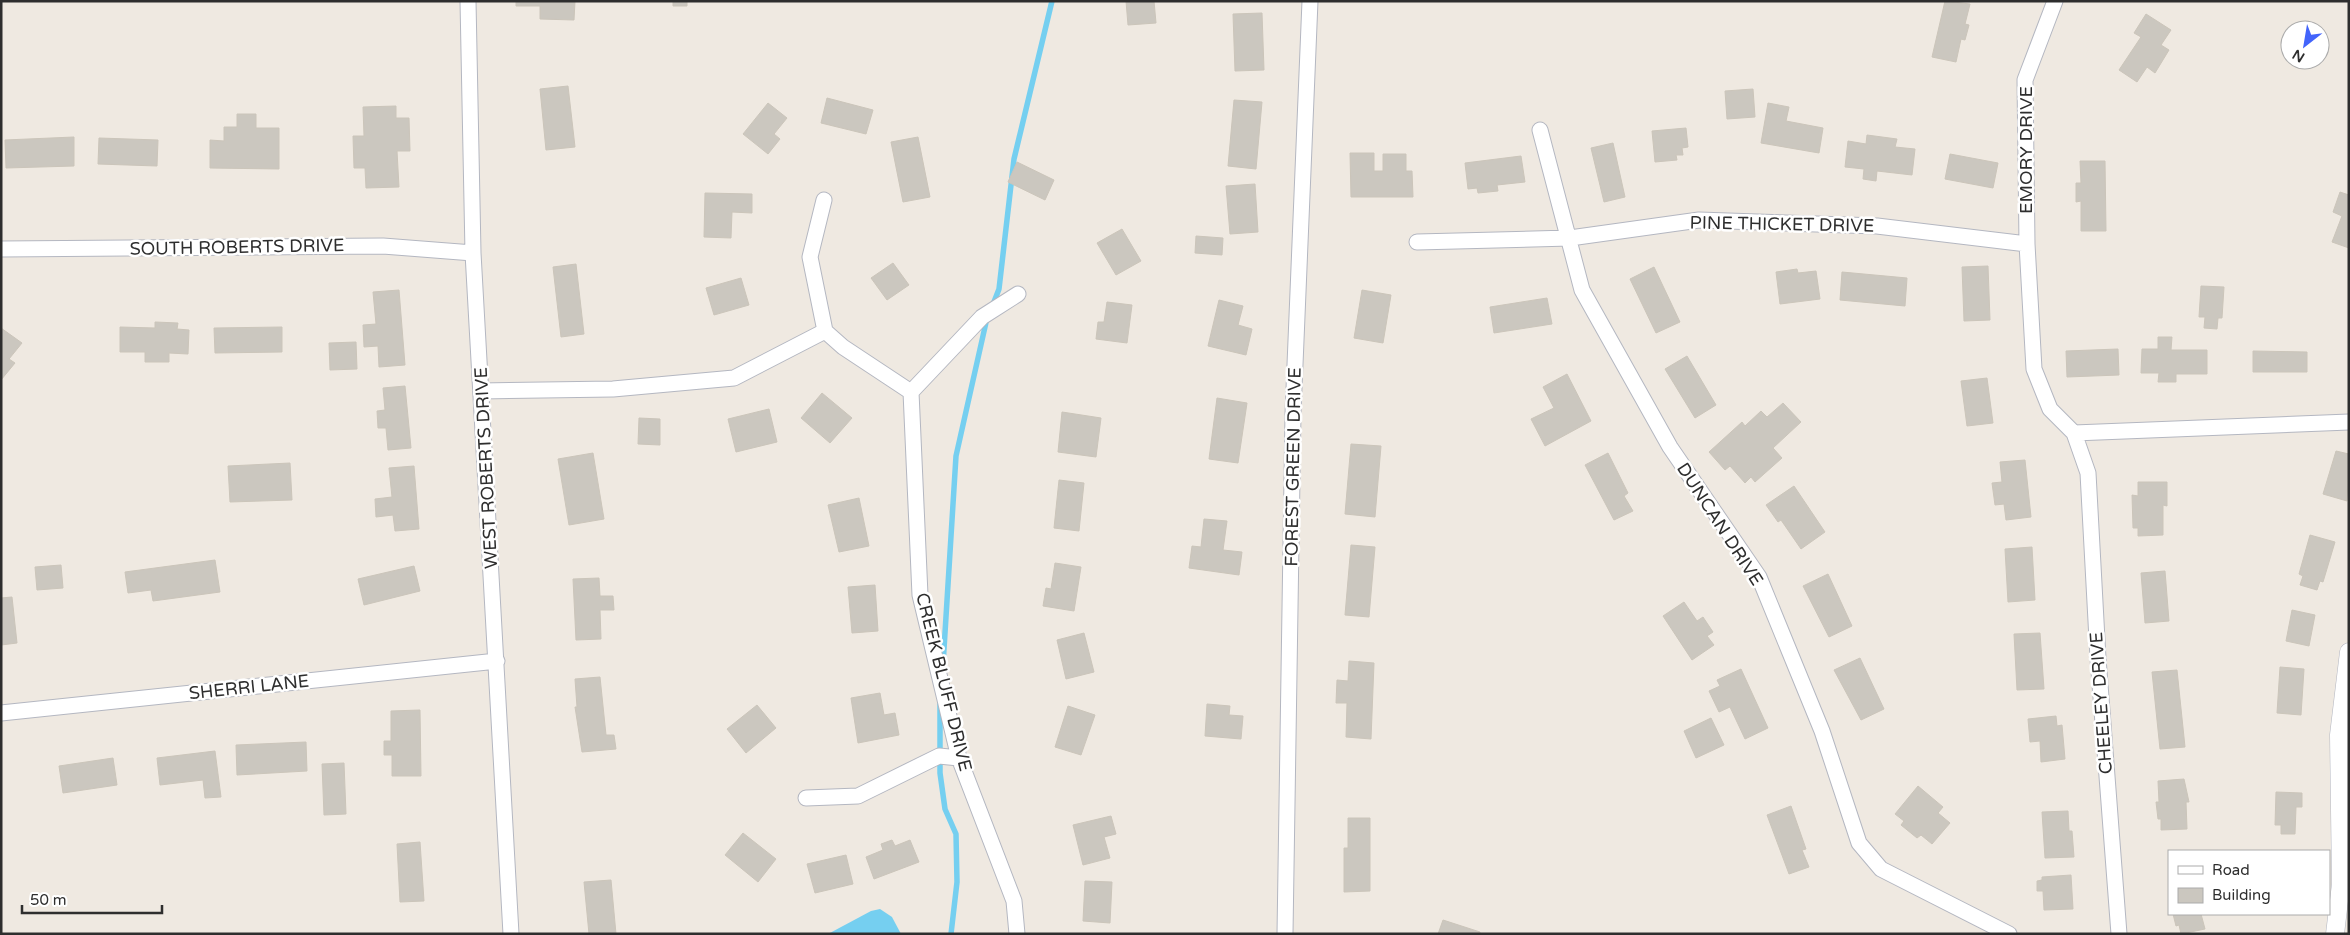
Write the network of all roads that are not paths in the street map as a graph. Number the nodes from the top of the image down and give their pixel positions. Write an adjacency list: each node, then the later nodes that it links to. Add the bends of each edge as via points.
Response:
1 (468, 1): 10 (street, WEST ROBERTS DRIVE)
2 (1310, 1): 24 (street, FOREST GREEN DRIVE, via 1294,413)
3 (2055, 1): 8 (street, EMORY DRIVE, via 2025,80)
4 (1540, 130): 6 (street, DUNCAN DRIVE)
5 (824, 200): 12 (street, via 810,256)
6 (1570, 238): 7 (street, PINE THICKET DRIVE); 8 (street, PINE THICKET DRIVE, via 1699,220 1877,226); 25 (street, DUNCAN DRIVE, via 1582,290 1655,421 1759,577 1822,731 1859,843 1881,869)
7 (1417, 242)
8 (2028, 244): 16 (street, EMORY DRIVE, via 2034,369 2050,409)
9 (1, 249): 10 (street, SOUTH ROBERTS DRIVE, via 383,246)
10 (472, 253): 13 (street, WEST ROBERTS DRIVE)
11 (1018, 294): 14 (street, via 982,317)
12 (825, 331): 13 (street, via 734,378 613,389); 14 (street, via 843,347)
13 (481, 392): 18 (street, WEST ROBERTS DRIVE)
14 (912, 392): 20 (street, CREEK BLUFF DRIVE, via 920,595)
15 (2349, 422): 16 (street)
16 (2074, 433): 26 (street, CHEELEY DRIVE, via 2088,473)
17 (2349, 652): 27 (street, via 2340,735 2341,884)
18 (497, 661): 19 (street, SHERRI LANE); 22 (street, WEST ROBERTS DRIVE)
19 (1, 713)
20 (959, 758): 21 (street, via 939,756 858,796); 23 (street, CREEK BLUFF DRIVE, via 1014,901)
21 (806, 798)
22 (512, 934)
23 (1018, 934)
24 (1285, 934)
25 (2009, 934)
26 (2119, 934)
27 (2335, 934)

